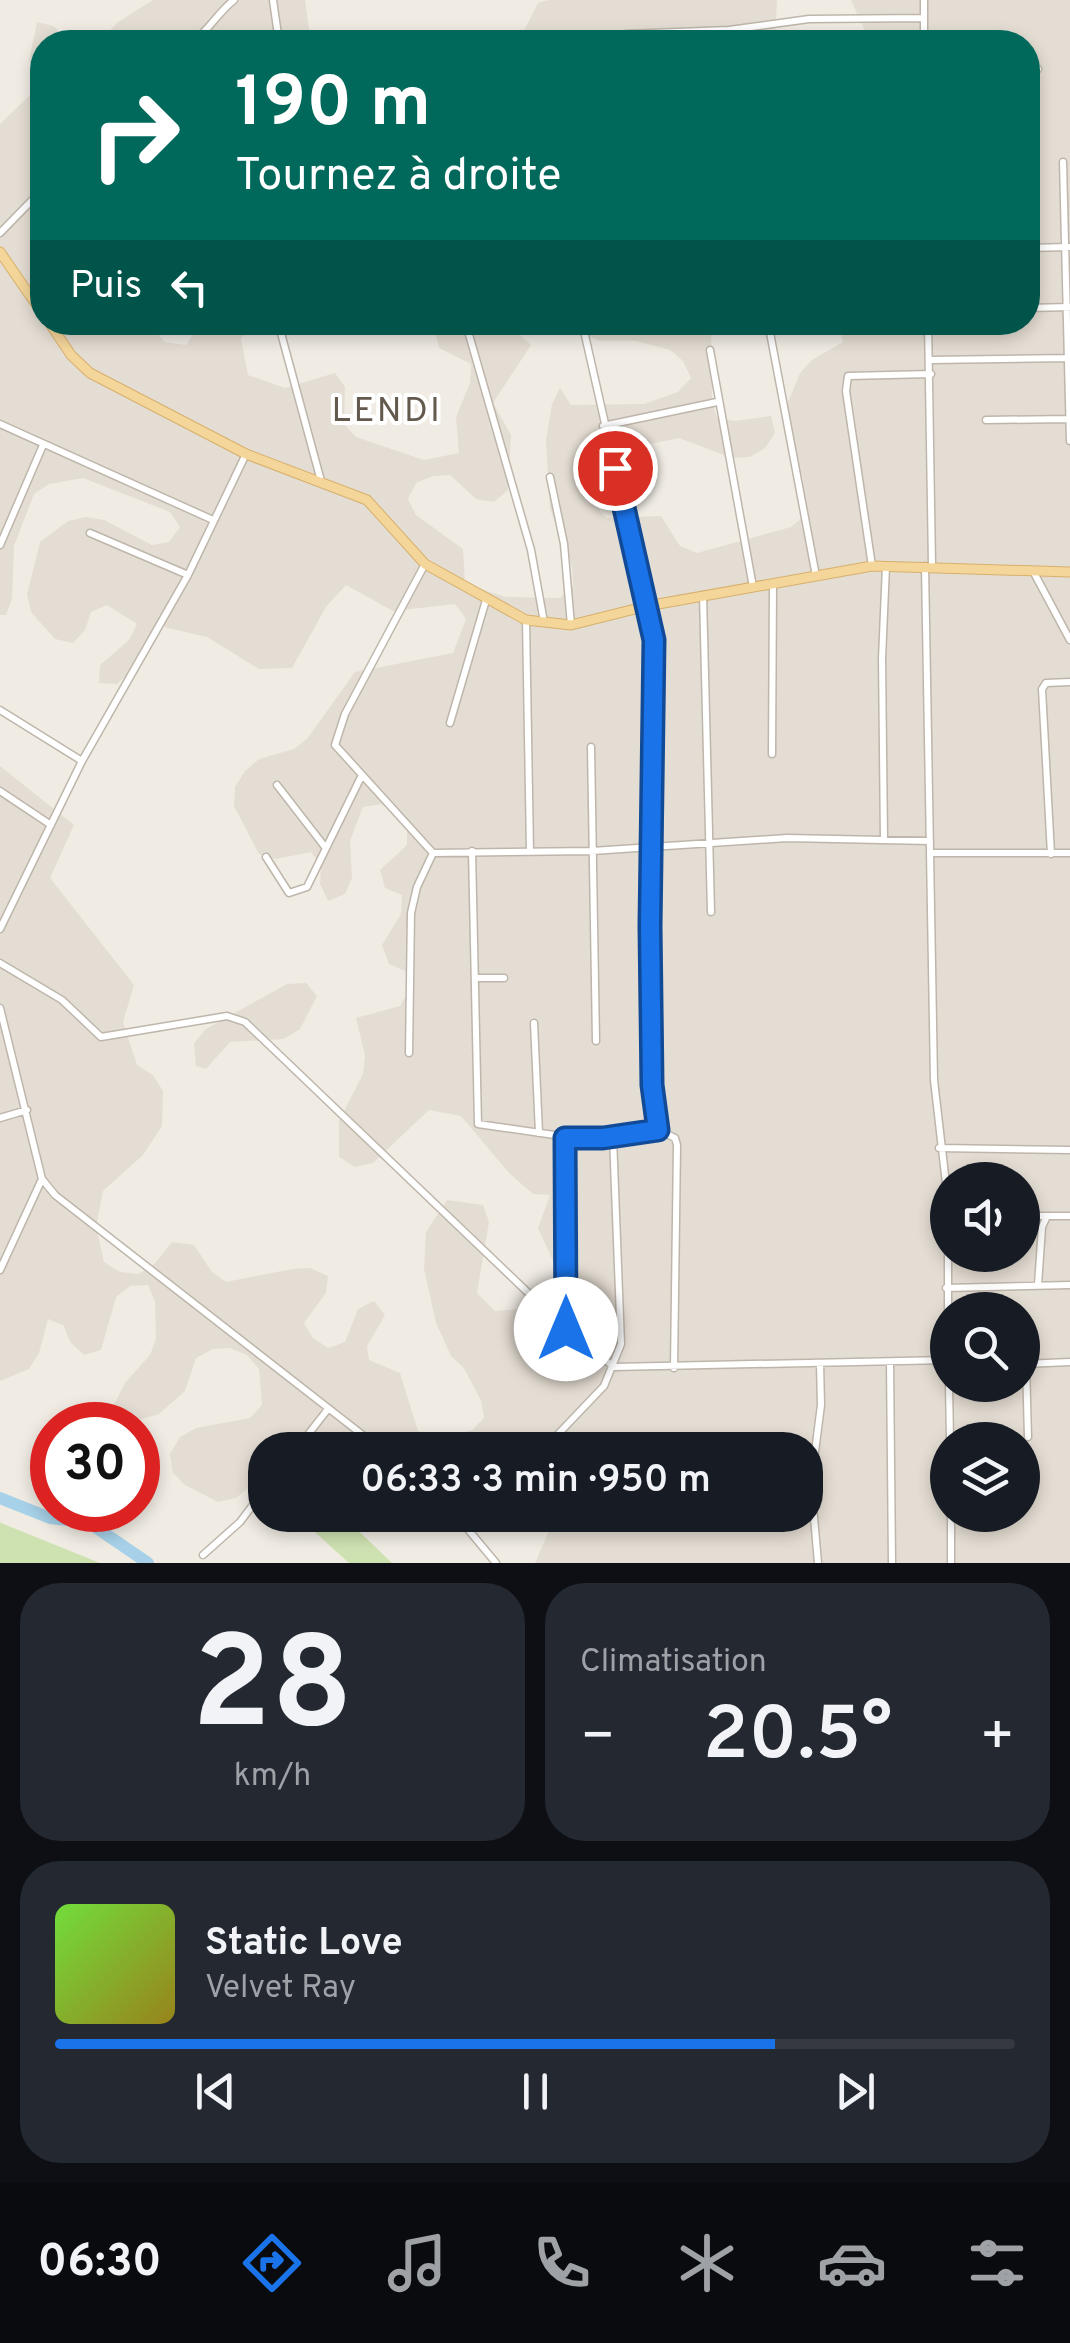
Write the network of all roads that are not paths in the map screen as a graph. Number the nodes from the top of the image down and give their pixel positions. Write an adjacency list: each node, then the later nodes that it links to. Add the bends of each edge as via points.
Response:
1 (234, 0): 5 (street)
2 (273, 0): 6 (street)
3 (924, 0): 4 (street)
4 (923, 18): 9 (street); 10 (street)
5 (208, 30)
6 (277, 30)
7 (670, 30): 8 (street)
8 (698, 30)
9 (723, 30)
10 (924, 30)
11 (1063, 162): 14 (street)
12 (30, 202): 13 (street)
13 (0, 233)
14 (1068, 246): 15 (street); 19 (street)
15 (1040, 247)
16 (3, 256): 17 (street); 18 (main road)
17 (0, 271)
18 (30, 296)
19 (1067, 307): 20 (street); 28 (street)
20 (1040, 308)
21 (57, 335): 38 (main road, via 90,373)
22 (281, 335): 40 (street)
23 (469, 335): 58 (street, via 531,550)
24 (585, 335): 35 (street)
25 (770, 335): 51 (street)
26 (929, 335): 29 (street)
27 (710, 350): 31 (street)
28 (1068, 358): 29 (street); 32 (street)
29 (931, 360): 30 (street)
30 (931, 374): 45 (street); 46 (street, via 848,376)
31 (718, 402): 35 (street); 53 (street)
32 (1069, 419): 33 (street); 36 (street)
33 (986, 420)
34 (0, 424): 37 (street)
35 (604, 426): 56 (street)
36 (1070, 441)
37 (44, 444): 41 (street); 43 (street)
38 (246, 454): 40 (main road); 41 (street)
39 (550, 477): 59 (street)
40 (321, 482): 44 (main road, via 367,500)
41 (213, 520): 50 (street)
42 (90, 533): 50 (street)
43 (0, 544)
44 (425, 564): 55 (main road); 67 (street, via 337,731 334,745)
45 (929, 565): 47 (main road); 48 (main road); 73 (street)
46 (872, 566): 47 (main road); 51 (main road)
47 (886, 566): 72 (street)
48 (1032, 571): 49 (main road); 60 (street)
49 (1070, 572)
50 (188, 575): 66 (street)
51 (816, 576): 52 (main road)
52 (773, 585): 53 (main road); 65 (street)
53 (753, 586): 54 (main road)
54 (703, 596): 56 (main road); 71 (street)
55 (486, 600): 57 (main road); 63 (street)
56 (647, 606): 59 (main road); 74 (street, via 654,640)
57 (526, 620): 58 (main road); 77 (street)
58 (544, 623): 59 (main road)
59 (572, 625)
60 (1070, 640)
61 (1070, 682): 82 (street, via 1046,683 1042,690)
62 (0, 710): 66 (street)
63 (450, 723)
64 (592, 747): 78 (street)
65 (772, 754)
66 (82, 761): 70 (street)
67 (361, 777): 75 (street); 79 (street)
68 (277, 785): 75 (street)
69 (0, 791): 70 (street)
70 (51, 826): 84 (street)
71 (708, 840): 72 (street); 74 (street); 86 (street)
72 (884, 840): 73 (street)
73 (930, 840): 80 (street)
74 (654, 844): 78 (street); 99 (street, via 651,1067)
75 (325, 847): 83 (street, via 307,887 293,894)
76 (472, 851): 77 (street); 79 (street); 89 (street)
77 (530, 851): 78 (street)
78 (592, 851): 93 (street)
79 (433, 852): 96 (street, via 411,913)
80 (930, 853): 82 (street); 103 (street)
81 (1070, 853): 82 (street)
82 (1051, 854)
83 (266, 856)
84 (14, 896): 85 (street); 87 (street)
85 (0, 901)
86 (712, 912)
87 (0, 928)
88 (0, 963): 116 (street, via 62,1000 101,1036 228,1016 245,1022)
89 (475, 978): 90 (street); 100 (street, via 478,1124)
90 (504, 978)
91 (0, 1008): 94 (street)
92 (534, 1023): 100 (street)
93 (596, 1041)
94 (10, 1046): 95 (street); 97 (street)
95 (0, 1048)
96 (409, 1053)
97 (27, 1110): 98 (street); 106 (street)
98 (0, 1118)
99 (658, 1130): 101 (street); 123 (street, via 674,1138 678,1158 672,1206)
100 (539, 1133): 102 (street)
101 (613, 1137): 102 (street); 122 (street, via 621,1344)
102 (565, 1138): 116 (street)
103 (940, 1148): 104 (street); 105 (street)
104 (1070, 1150)
105 (942, 1162)
106 (42, 1179): 110 (street); 124 (street, via 70,1210)
107 (1040, 1216): 108 (street)
108 (1048, 1216): 109 (street); 113 (street)
109 (1070, 1216)
110 (1, 1265)
111 (947, 1272): 114 (street)
112 (1070, 1284): 113 (street)
113 (1038, 1285): 114 (street)
114 (946, 1288): 115 (street)
115 (946, 1292)
116 (566, 1329): 122 (street)
117 (930, 1361): 119 (street)
118 (820, 1362): 119 (street); 123 (street); 133 (street, via 812,1483)
119 (890, 1362): 134 (street)
120 (1070, 1362): 121 (street)
121 (1040, 1363)
122 (614, 1366): 123 (street); 127 (street, via 604,1386)
123 (674, 1368)
124 (328, 1409): 125 (street); 126 (street)
125 (310, 1432)
126 (358, 1432)
127 (559, 1432)
128 (248, 1511): 131 (street)
129 (471, 1532): 132 (street)
130 (951, 1532): 135 (street)
131 (202, 1555)
132 (496, 1563)
133 (818, 1563)
134 (892, 1563)
135 (951, 1563)

